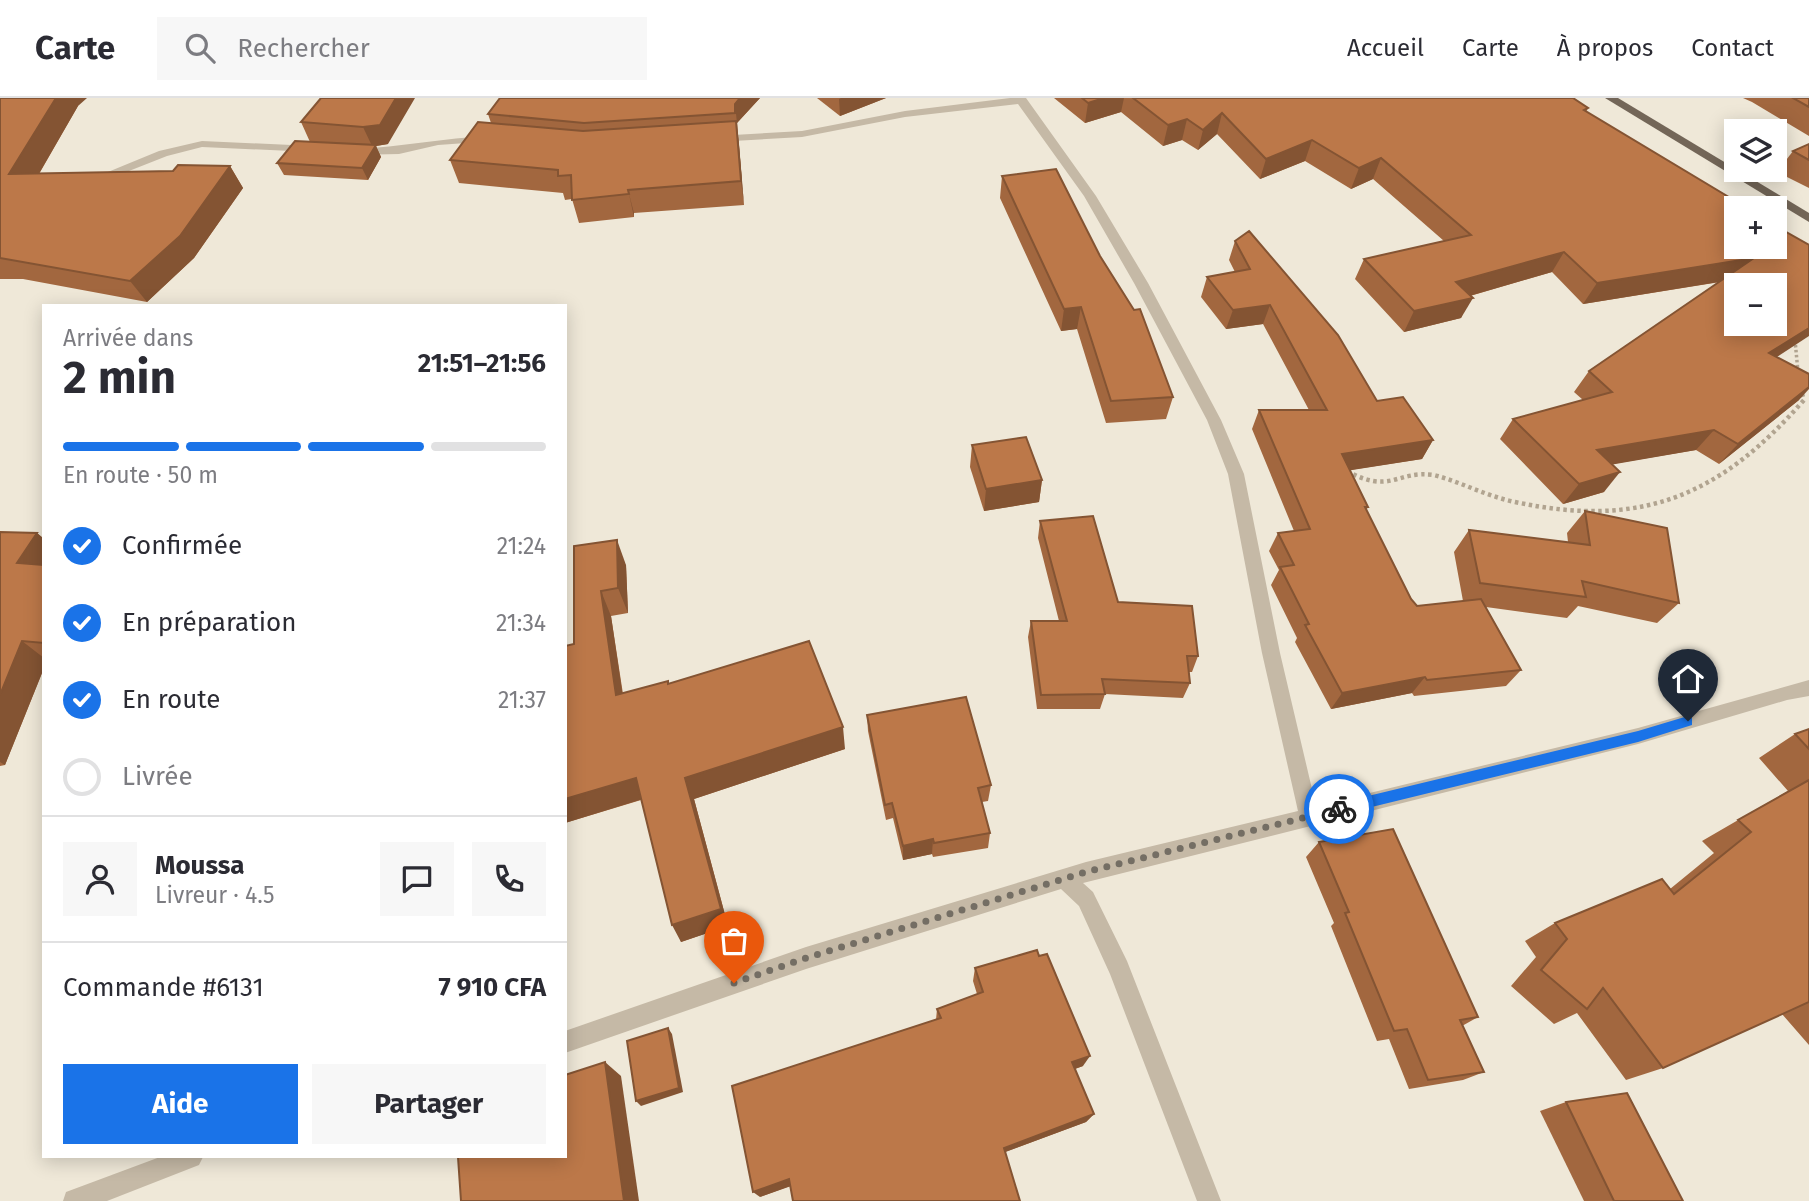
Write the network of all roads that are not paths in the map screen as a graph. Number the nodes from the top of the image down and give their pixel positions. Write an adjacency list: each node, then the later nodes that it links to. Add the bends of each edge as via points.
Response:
1 (1610, 98): 8 (main road)
2 (1021, 99): 4 (street, via 802,134); 10 (street, via 1090,196 1141,283 1214,420 1236,474)
3 (505, 140): 6 (street, via 469,138 399,151)
4 (707, 140)
5 (325, 150): 7 (street, via 202,145 163,153)
6 (345, 151)
7 (91, 181)
8 (1809, 218)
9 (1809, 688): 10 (street, via 1638,736)
10 (1309, 817): 11 (street)
11 (1065, 879): 12 (street, via 806,958); 15 (street, via 1086,899 1119,969)
12 (567, 1041)
13 (188, 1158): 14 (street)
14 (75, 1201)
15 (1209, 1201)

